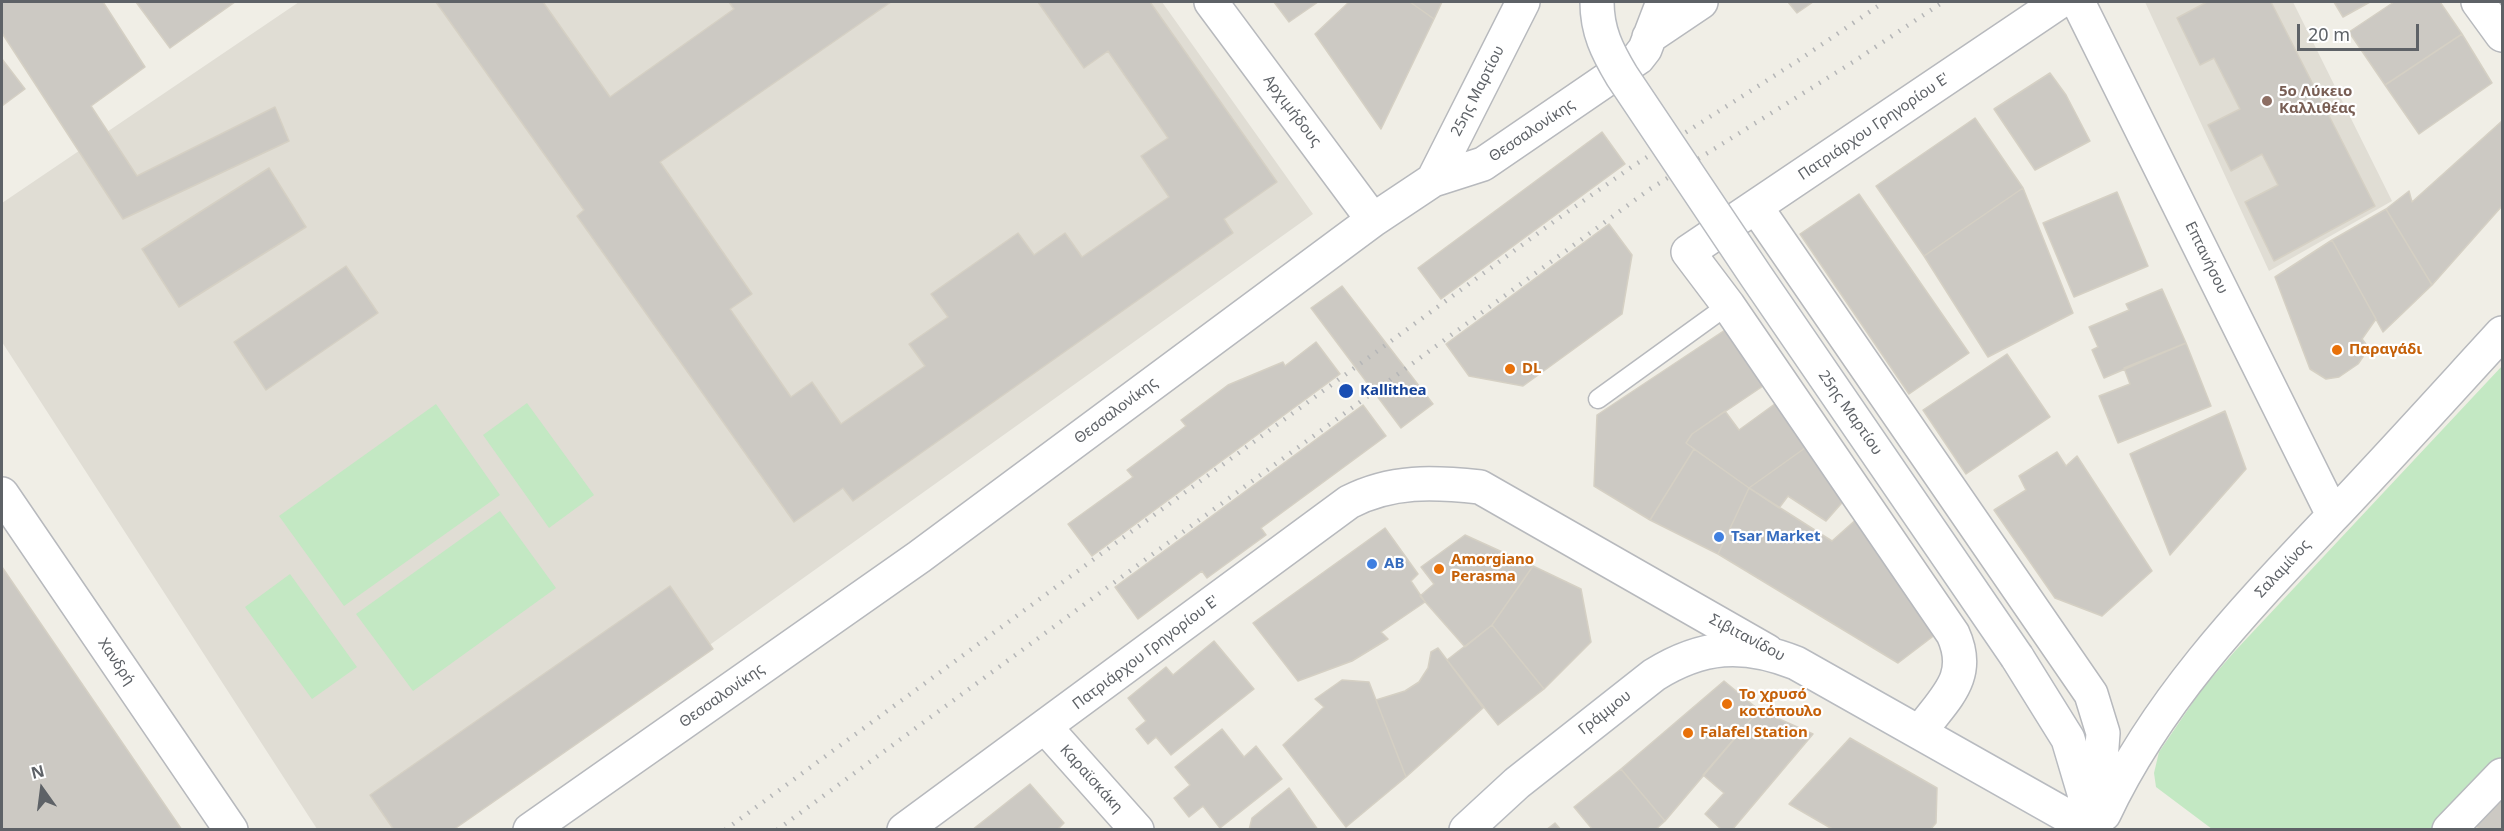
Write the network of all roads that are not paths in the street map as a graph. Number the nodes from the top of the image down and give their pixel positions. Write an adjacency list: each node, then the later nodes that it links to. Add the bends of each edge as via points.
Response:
1 (1211, 2): 13 (street, Αρχιμήδους)
2 (1523, 2): 11 (street, 25ης Μαρτίου)
3 (1597, 2): 30 (street, 25ης Μαρτίου, bridge, via 1605,47 1622,76 2017,657 2068,739)
4 (1663, 2): 10 (street)
5 (1701, 2): 10 (street, Θεσσαλονίκης)
6 (2059, 2): 12 (street, Πατριάρχου Γρηγορίου Ε')
7 (2078, 2): 19 (street, Επτανήσου)
8 (2478, 2): 9 (street)
9 (2502, 35)
10 (1649, 37): 11 (street, Θεσσαλονίκης, via 1638,58 1483,164)
11 (1433, 180): 13 (street, Θεσσαλονίκης)
12 (1756, 207): 14 (street, Πατριάρχου Γρηγορίου Ε', via 1688,252); 30 (street, via 2091,694 2103,733)
13 (1373, 220): 26 (street, Θεσσαλονίκης, via 919,557)
14 (1728, 305): 16 (lane); 22 (street, via 1957,640 1962,662 1960,676)
15 (2502, 333): 19 (street, Σαλαμίνος)
16 (1598, 399)
17 (1392, 485): 20 (street, Σιβιτανίδου, via 1432,482 1480,487); 21 (street, Πατριάρχου Γρηγορίου Ε', via 1349,502)
18 (2, 494): 25 (street, Χανδρή)
19 (2333, 515): 30 (street, Σαλαμίνος, via 2228,630 2168,704 2120,779)
20 (1767, 651): 22 (street, Σιβιτανίδου); 29 (street, Γράμμου, via 1726,649 1698,653 1672,663 1517,783)
21 (1046, 728): 27 (street, Πατριάρχου Γρηγορίου Ε'); 28 (street, Καραϊσκάκη)
22 (1920, 732): 30 (street, Σιβιτανίδου)
23 (2502, 775): 24 (street)
24 (2456, 822)
25 (231, 830)
26 (530, 830)
27 (904, 830)
28 (1137, 830)
29 (1466, 830)
30 (2095, 830)

